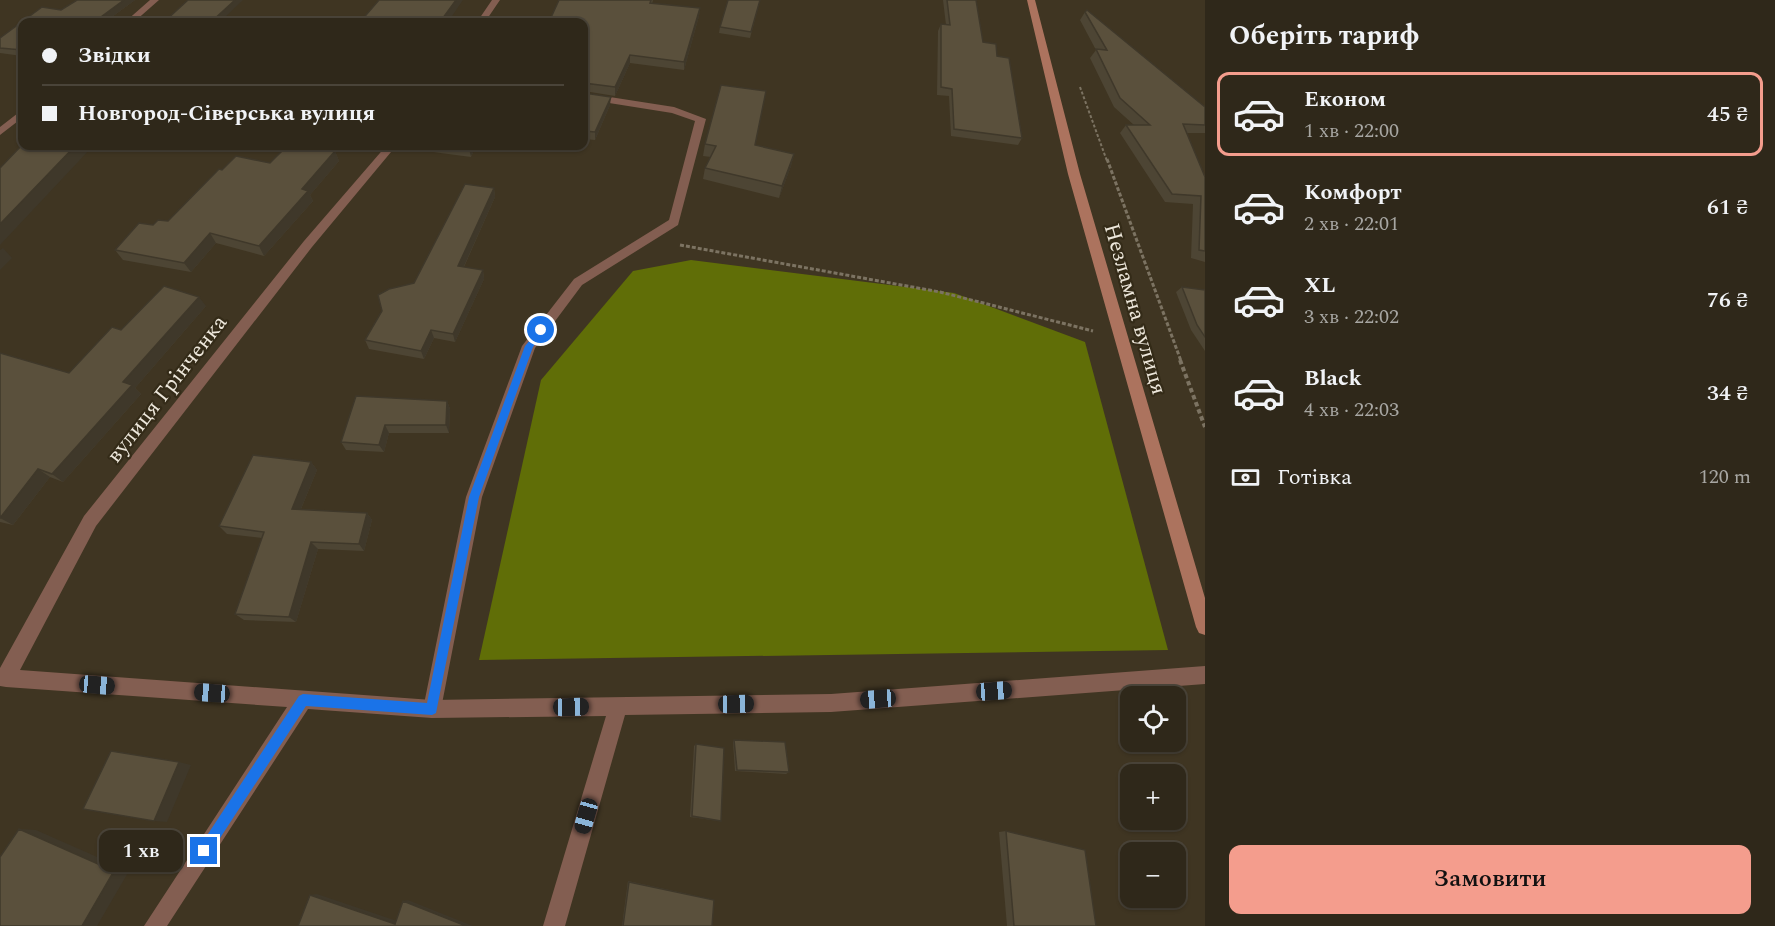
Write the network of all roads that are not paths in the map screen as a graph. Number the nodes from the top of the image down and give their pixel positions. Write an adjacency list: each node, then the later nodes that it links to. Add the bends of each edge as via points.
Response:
1 (155, 0): 4 (street)
2 (495, 0): 5 (street)
3 (1031, 0): 10 (street, Незламна вулиця, via 1074,174)
4 (134, 18)
5 (484, 18)
6 (588, 97): 15 (street, via 674,110 701,119 674,222 578,282 529,346 474,497)
7 (18, 116): 8 (street)
8 (0, 132)
9 (388, 150): 12 (street, вулиця Грінченка, via 308,244 90,521)
10 (1205, 627)
11 (1205, 675): 14 (street, via 831,703)
12 (3, 678): 13 (street)
13 (303, 700): 15 (street); 16 (street)
14 (618, 706): 15 (street); 17 (street)
15 (432, 709)
16 (155, 926)
17 (554, 926)

